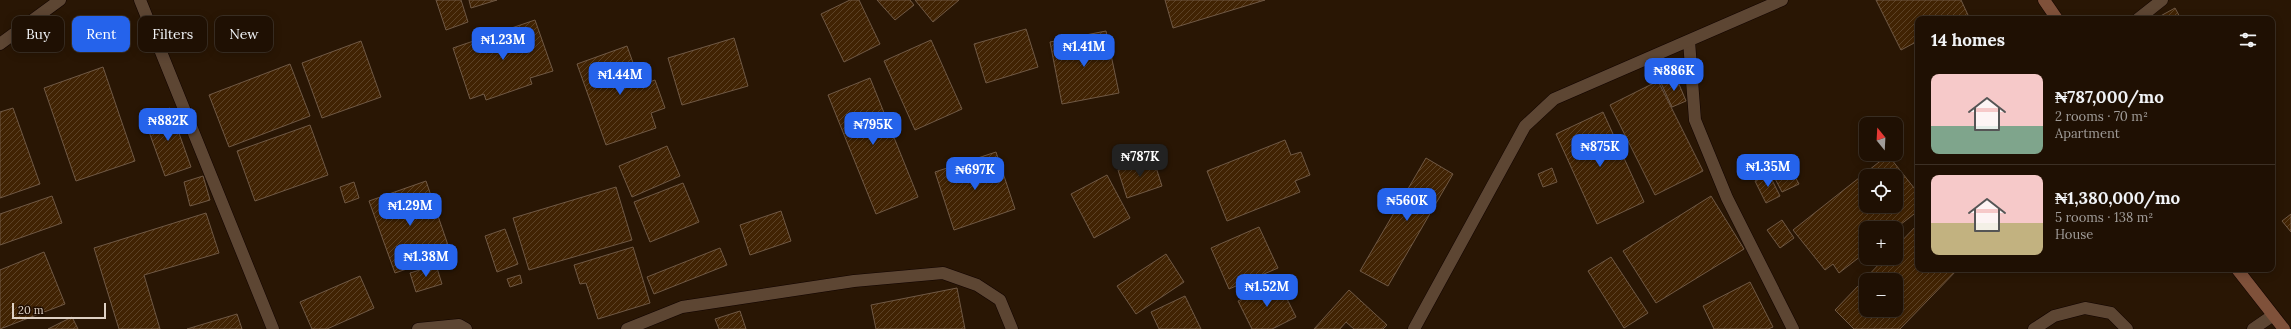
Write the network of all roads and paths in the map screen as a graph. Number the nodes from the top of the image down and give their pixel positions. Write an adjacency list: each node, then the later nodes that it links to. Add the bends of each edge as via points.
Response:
1 (60, 0): 9 (street)
2 (140, 0): 12 (street)
3 (1782, 0): 8 (street)
4 (2044, 0): 6 (main road)
5 (2162, 0): 7 (street)
6 (2055, 16)
7 (2142, 16)
8 (1689, 41): 17 (street, via 1554,99 1525,126); 18 (street, via 1695,120 1727,198)
9 (0, 44)
10 (2239, 272): 11 (main road)
11 (2272, 316): 21 (street); 22 (main road)
12 (273, 329)
13 (418, 329): 14 (street, via 459,325)
14 (466, 329)
15 (627, 329): 16 (street, via 682,306 854,282 943,274 977,285 1000,300)
16 (1012, 329)
17 (1414, 329)
18 (1793, 329)
19 (2034, 329): 20 (street, via 2054,316 2084,308 2111,313)
20 (2128, 329)
21 (2253, 329)
22 (2284, 329)

